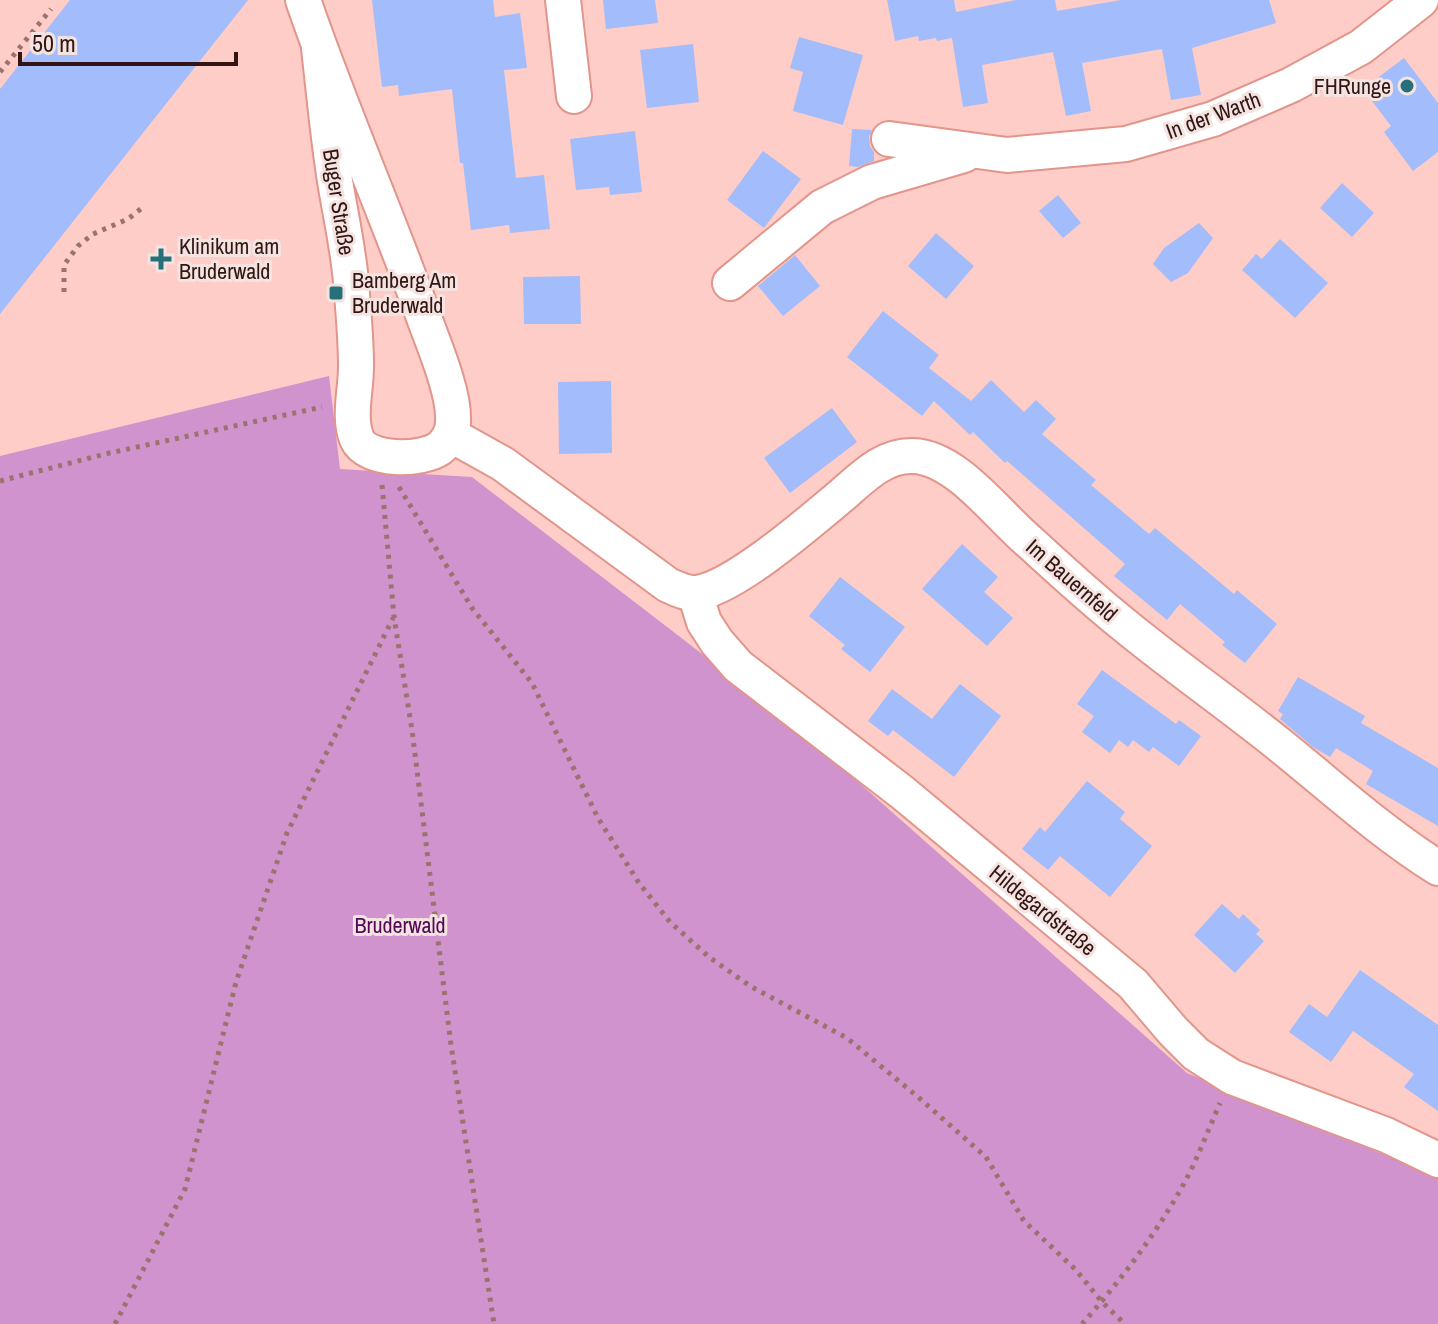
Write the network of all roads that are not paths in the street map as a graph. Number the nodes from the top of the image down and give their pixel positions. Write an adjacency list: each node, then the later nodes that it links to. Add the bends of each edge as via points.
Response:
1 (303, 0): 4 (street, Buger Straße)
2 (563, 0): 5 (street)
3 (1421, 0): 7 (street, In der Warth, via 1361,47 1213,119 1126,144 1007,155)
4 (319, 48): 9 (street, Buger Straße, via 444,374 453,412); 9 (street, Buger Straße, via 352,290 357,438 379,456 416,457 438,449)
5 (574, 96)
6 (889, 139): 7 (street, In der Warth)
7 (979, 151): 8 (street, In der Warth, via 872,182 822,207)
8 (730, 283)
9 (451, 435): 10 (street, via 503,464 668,585)
10 (695, 593): 11 (street, Im Bauernfeld, via 721,585 764,556 876,466 895,458 930,459 966,482 1121,622 1378,827); 12 (street, Hildegardstraße, via 704,622 738,666 903,793 1133,984 1196,1054 1232,1077)
11 (1438, 868)
12 (1438, 1160)

